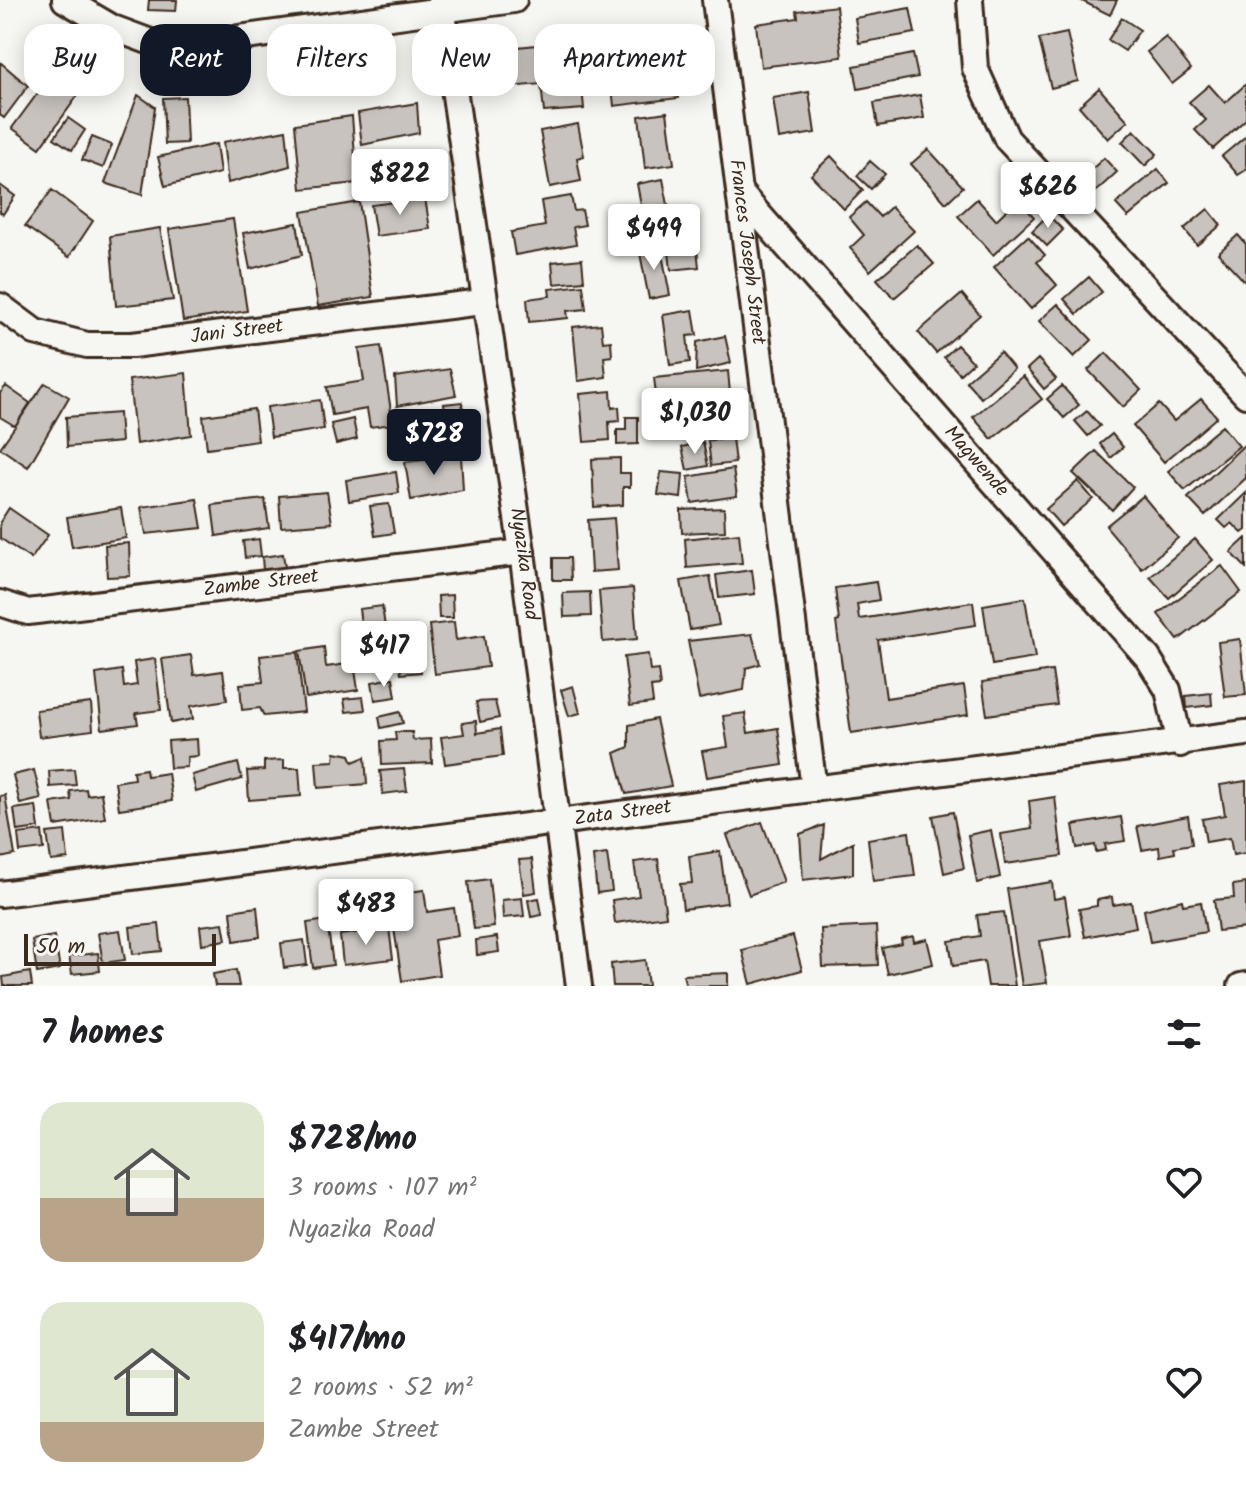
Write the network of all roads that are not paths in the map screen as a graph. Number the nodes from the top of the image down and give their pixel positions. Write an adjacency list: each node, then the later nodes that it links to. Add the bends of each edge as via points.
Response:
1 (65, 0): 5 (street, via 113,28 167,48)
2 (514, 0): 5 (street)
3 (715, 0): 6 (street, Frances Joseph Street)
4 (970, 0): 9 (street, via 975,68 1007,139)
5 (442, 5): 7 (street, Nyazika Road)
6 (741, 194): 13 (street, Magwende, via 1148,658 1168,690); 14 (street, Frances Joseph Street)
7 (482, 302): 8 (street, Jani Street, via 132,345 87,345 35,332); 10 (street, Nyazika Road)
8 (0, 306)
9 (1246, 395)
10 (522, 552): 11 (street, Zambe Street, via 28,612); 15 (street, Nyazika Road)
11 (0, 603)
12 (1246, 733): 13 (street, Zata Street)
13 (1180, 744): 14 (street, Zata Street)
14 (814, 789): 15 (street, Zata Street)
15 (557, 821): 16 (street, Zata Street); 17 (street, Nyazika Road)
16 (0, 894)
17 (579, 986)

